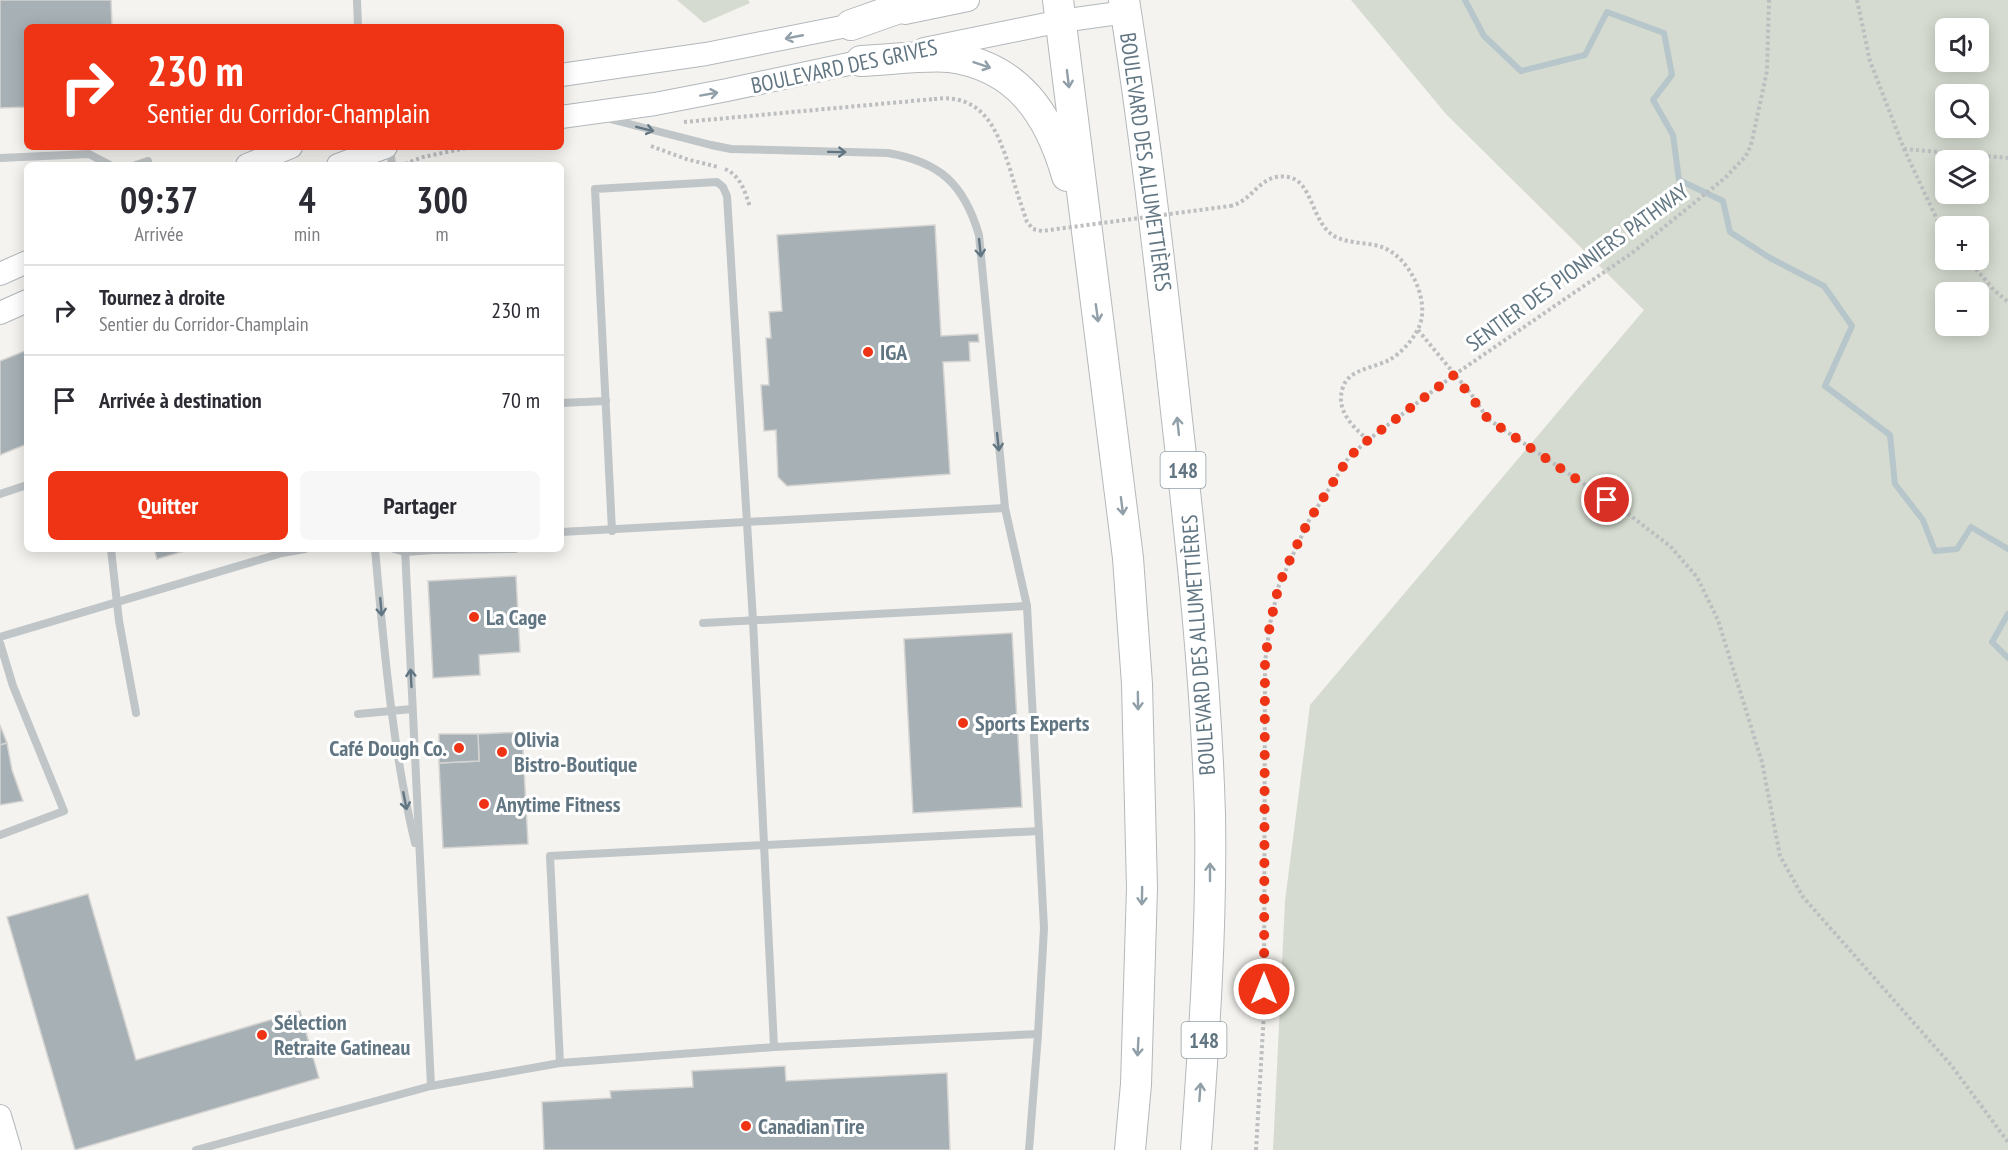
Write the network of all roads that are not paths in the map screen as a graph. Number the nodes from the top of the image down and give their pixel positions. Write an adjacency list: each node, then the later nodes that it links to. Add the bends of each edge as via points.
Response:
1 (357, 0): 6 (lane)
2 (922, 0): 7 (highway)
3 (968, 0): 7 (street, BOULEVARD DES GRIVES)
4 (1125, 6): 5 (street, BOULEVARD DES GRIVES); 61 (highway, BOULEVARD DES ALLUMETTIÈRES / 148, one-way to 4, via 1210,930 1205,690 1163,290)
5 (1060, 10): 8 (street, BOULEVARD DES GRIVES); 21 (highway, one-way to 21)
6 (358, 24)
7 (851, 25): 9 (street, BOULEVARD DES GRIVES, one-way to 9, via 706,54)
8 (861, 61): 10 (street, BOULEVARD DES GRIVES, one-way to 8, via 728,90); 21 (highway, one-way to 21, via 946,57 974,62 990,67 1025,93 1053,134)
9 (564, 75)
10 (589, 113): 11 (street, BOULEVARD DES GRIVES); 30 (lane, one-way to 30, via 731,149 906,156 939,170 949,179 974,218 978,235)
11 (564, 117)
12 (284, 150): 19 (street)
13 (379, 150): 14 (street)
14 (360, 156): 20 (street)
15 (0, 158): 17 (lane, via 88,154)
16 (148, 161): 18 (lane)
17 (104, 162)
18 (145, 162)
19 (254, 162)
20 (345, 162)
21 (1089, 255): 60 (highway, one-way to 60, via 1128,558 1137,684 1142,888 1137,1072)
22 (24, 263): 23 (street)
23 (0, 274)
24 (24, 302): 25 (street)
25 (0, 313)
26 (606, 401): 27 (lane); 31 (lane, via 595,189 717,182 727,196); 32 (lane)
27 (564, 404)
28 (24, 486): 29 (lane)
29 (0, 494)
30 (1005, 508): 31 (lane); 39 (lane)
31 (747, 521): 32 (lane); 40 (lane)
32 (612, 531): 33 (lane)
33 (564, 532)
34 (111, 552): 38 (lane)
35 (291, 552): 38 (lane)
36 (375, 552): 45 (lane, one-way to 45)
37 (405, 552): 44 (lane, one-way to 37)
38 (116, 602): 42 (lane); 46 (lane)
39 (1027, 606): 40 (lane); 48 (lane)
40 (753, 621): 41 (lane); 50 (lane)
41 (703, 623)
42 (0, 636)
43 (0, 644): 49 (lane, via 64,811)
44 (412, 709): 45 (lane); 51 (lane)
45 (393, 710): 47 (lane); 51 (lane, one-way to 51, via 405,801)
46 (136, 713)
47 (358, 714)
48 (1039, 831): 50 (lane); 52 (lane, via 1044,928)
49 (0, 835)
50 (765, 845): 53 (lane); 54 (lane, via 550,856)
51 (420, 863): 55 (lane)
52 (1038, 1034): 53 (lane); 59 (lane)
53 (774, 1047): 54 (lane)
54 (560, 1063): 55 (lane)
55 (431, 1086): 58 (lane)
56 (0, 1116): 57 (street)
57 (10, 1150)
58 (196, 1150)
59 (1029, 1150)
60 (1130, 1150)
61 (1196, 1150)

